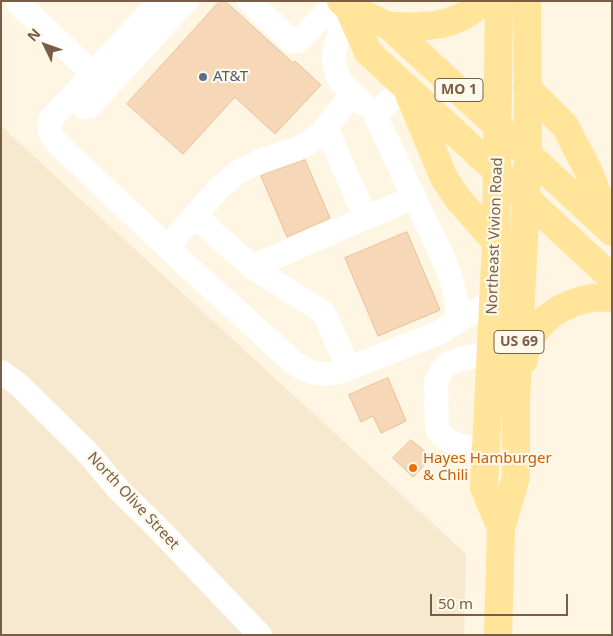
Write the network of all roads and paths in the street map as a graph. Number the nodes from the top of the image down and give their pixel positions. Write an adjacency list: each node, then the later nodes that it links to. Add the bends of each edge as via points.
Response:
1 (160, 1): 10 (street)
2 (186, 1): 14 (street, via 89,107 84,107)
3 (249, 1): 8 (street, via 291,41 298,41)
4 (482, 1): 9 (main road, via 466,15 432,27)
5 (499, 1): 16 (main road, Northeast Vivion Road / US 69)
6 (527, 1): 12 (main road, Northeast Vivion Road / US 69)
7 (13, 2): 10 (street)
8 (342, 3): 9 (main road, MO 1); 11 (main road, MO 1, via 368,52); 13 (street, via 333,65 341,82)
9 (389, 26): 16 (main road, MO 1)
10 (93, 74): 14 (street)
11 (405, 86): 15 (street); 19 (main road, MO 1); 25 (main road, via 444,178)
12 (527, 88): 18 (main road, Northeast Vivion Road / US 69); 24 (main road, via 564,126 589,172)
13 (353, 94): 15 (street); 17 (street)
14 (73, 96): 26 (street, via 50,120 48,128 52,137)
15 (375, 115): 20 (street)
16 (498, 126): 18 (main road, MO 1); 19 (main road, Northeast Vivion Road / US 69)
17 (326, 128): 22 (street, via 312,141 294,150 238,172); 23 (street)
18 (528, 154): 21 (main road, Northeast Vivion Road / US 69); 24 (main road, MO 1)
19 (496, 170): 21 (main road, MO 1); 25 (main road, Northeast Vivion Road / US 69)
20 (414, 197): 23 (street); 31 (street, via 445,263 455,291)
21 (526, 199): 28 (main road, MO 1); 35 (main road, Northeast Vivion Road / US 69)
22 (195, 216): 26 (street); 27 (street)
23 (366, 218): 27 (street)
24 (612, 232)
25 (496, 242): 30 (main road, Northeast Vivion Road / US 69)
26 (167, 247): 33 (street, via 293,362 309,372 322,375)
27 (252, 267): 33 (street, via 324,313)
28 (612, 278)
29 (612, 298): 35 (main road, via 570,302 544,320 527,345)
30 (493, 303): 31 (street); 32 (main road, Northeast Vivion Road / US 69)
31 (458, 320): 33 (street, via 438,333)
32 (491, 352): 36 (main road, Northeast Vivion Road / US 69); 36 (street, via 448,364 436,382 438,430 451,443 462,448)
33 (348, 367)
34 (1, 372): 38 (street, North Olive Street, via 19,385 87,452 118,489)
35 (516, 401): 37 (main road, Northeast Vivion Road / US 69, via 516,477)
36 (486, 450): 37 (main road, Northeast Vivion Road / US 69, via 484,488)
37 (501, 528): 39 (main road, Northeast Vivion Road / US 69)
38 (260, 635)
39 (498, 635)

